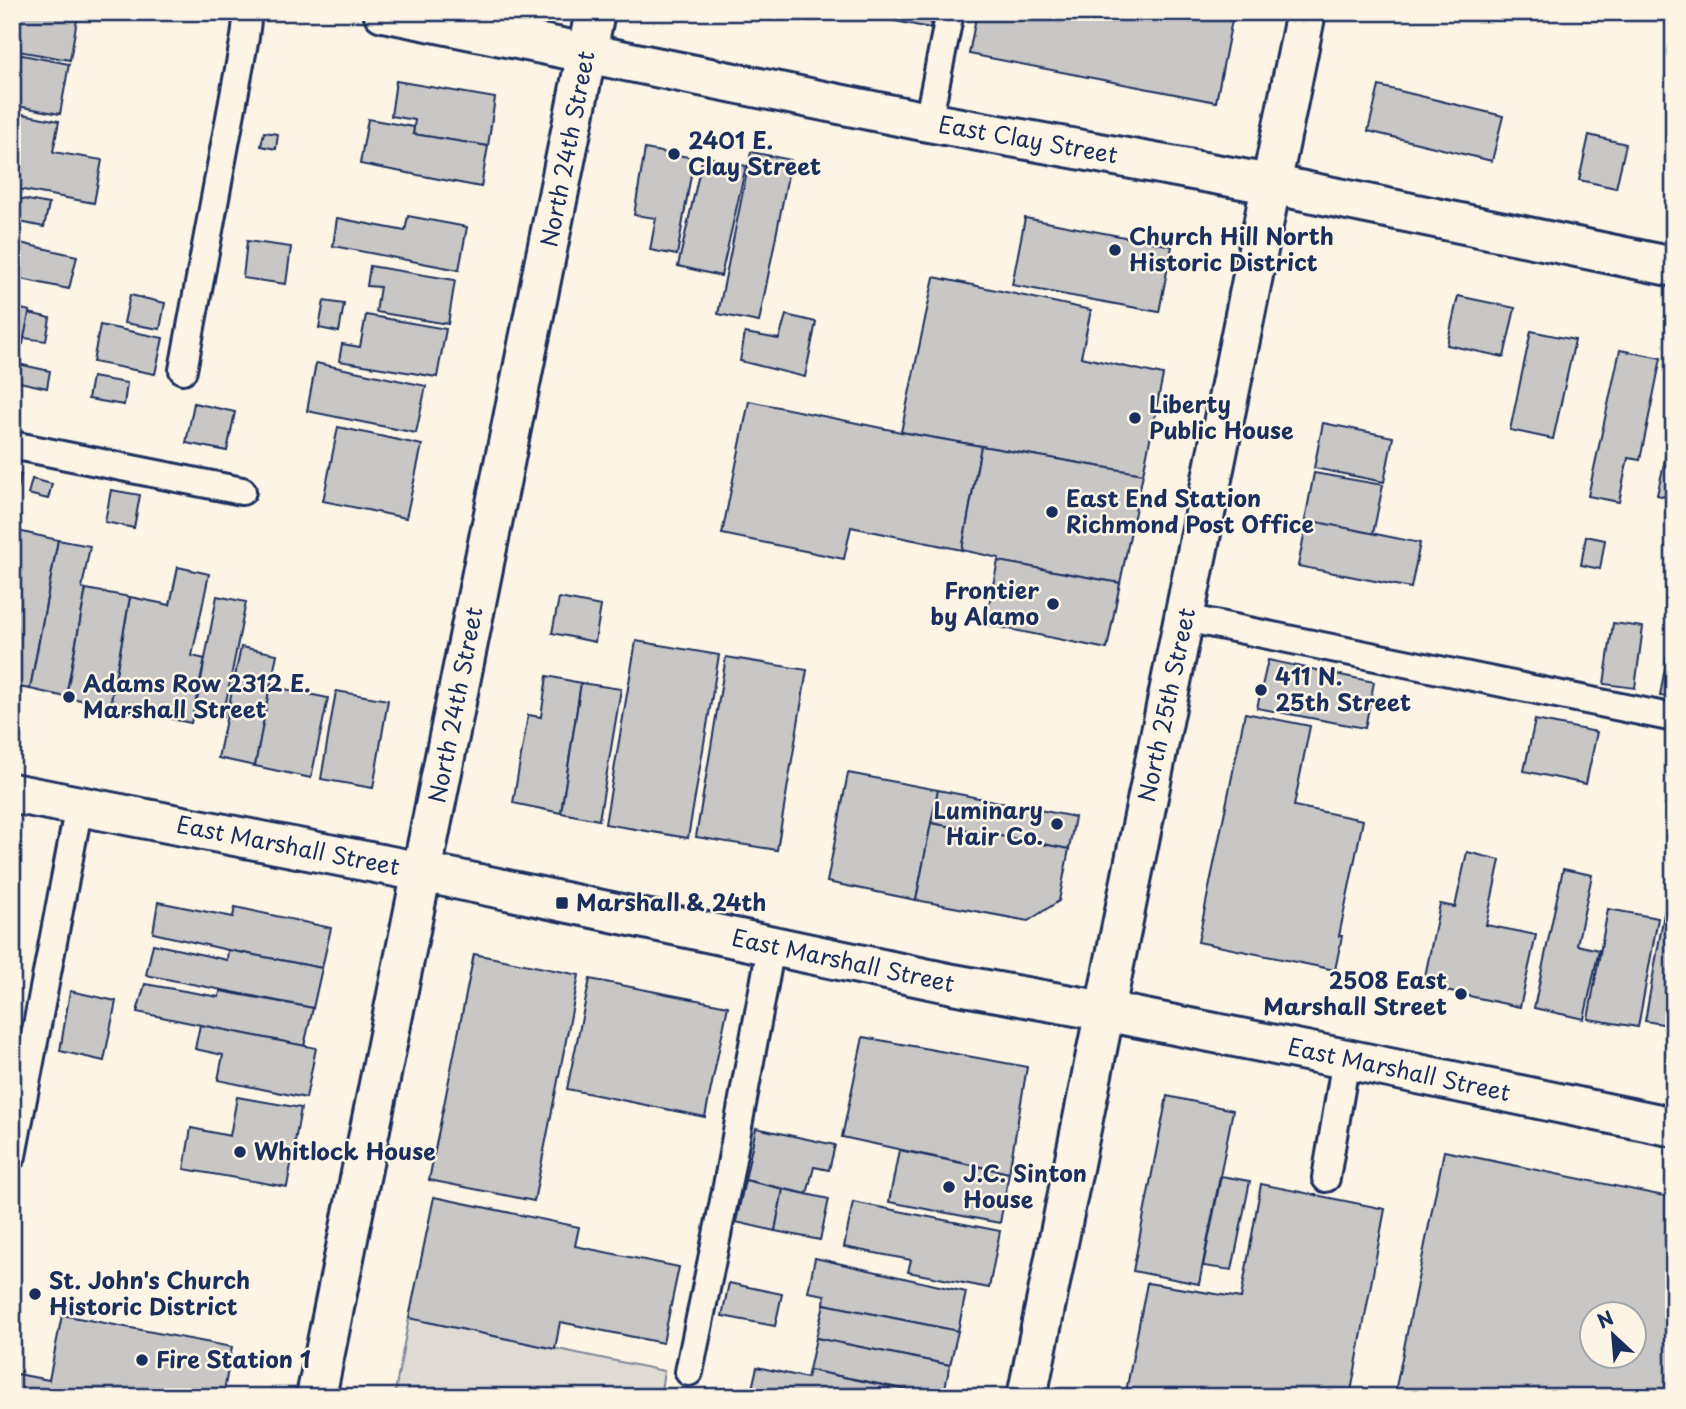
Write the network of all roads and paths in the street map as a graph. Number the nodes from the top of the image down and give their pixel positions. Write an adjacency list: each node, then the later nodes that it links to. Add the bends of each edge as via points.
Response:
1 (248, 12): 10 (lane)
2 (383, 12): 6 (street, East Clay Street)
3 (595, 12): 6 (street, North 24th Street)
4 (950, 12): 7 (lane)
5 (1306, 12): 8 (street, North 25th Street)
6 (587, 52): 7 (street, East Clay Street); 17 (street, North 24th Street)
7 (928, 122): 8 (street, East Clay Street)
8 (1270, 184): 9 (street, East Clay Street); 13 (street, North 25th Street)
9 (1674, 267)
10 (183, 370)
11 (12, 445): 12 (lane)
12 (242, 491)
13 (1185, 618): 14 (lane); 19 (street, North 25th Street)
14 (1674, 718)
15 (12, 793): 16 (street, East Marshall Street)
16 (79, 806): 17 (street, East Marshall Street); 22 (lane)
17 (422, 872): 18 (street, East Marshall Street); 25 (street, North 24th Street)
18 (771, 947): 19 (street, East Marshall Street); 24 (lane)
19 (1104, 1011): 20 (street, East Marshall Street); 26 (street, North 25th Street)
20 (1346, 1059): 21 (street, East Marshall Street); 23 (lane)
21 (1674, 1127)
22 (12, 1156)
23 (1326, 1178)
24 (690, 1372)
25 (316, 1397)
26 (1027, 1397)

